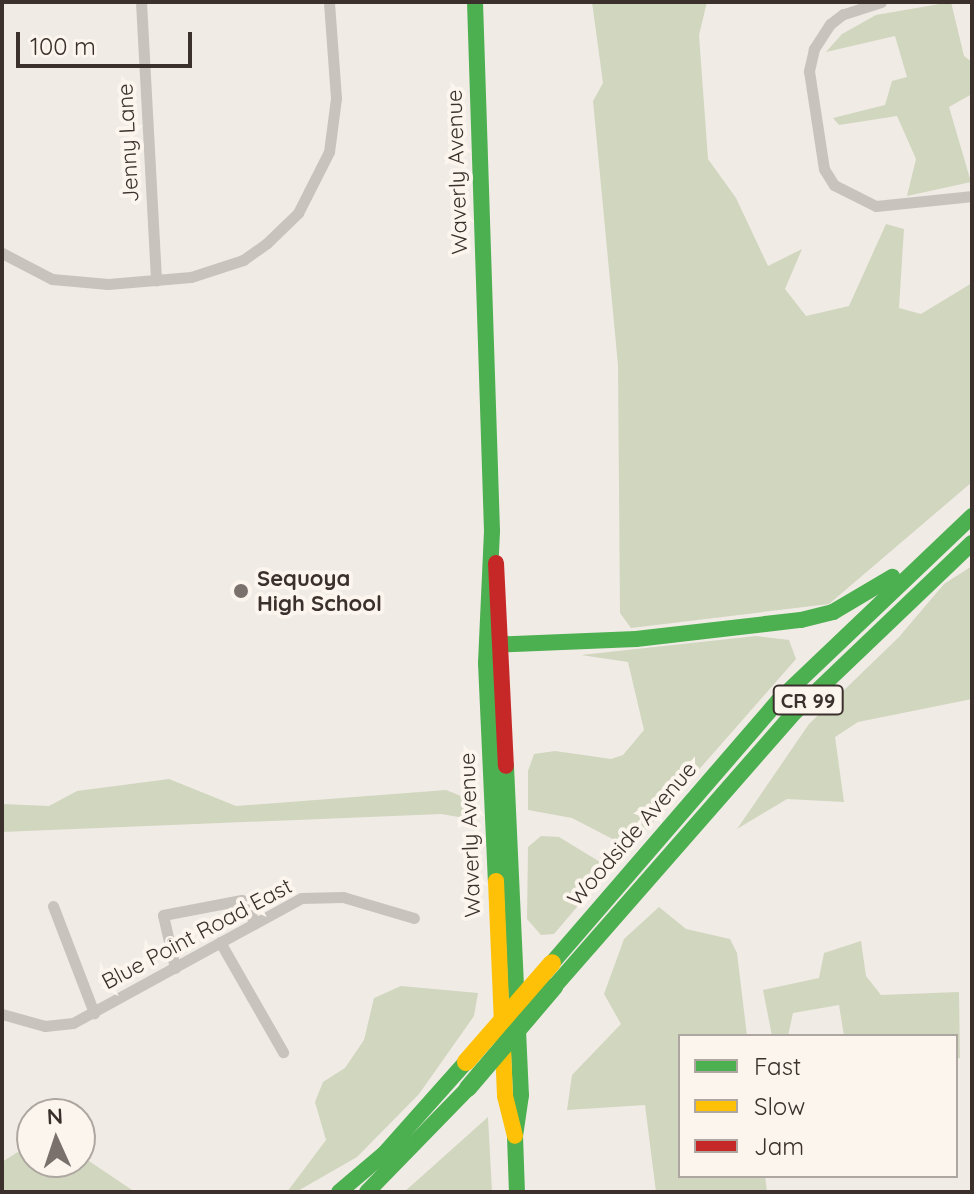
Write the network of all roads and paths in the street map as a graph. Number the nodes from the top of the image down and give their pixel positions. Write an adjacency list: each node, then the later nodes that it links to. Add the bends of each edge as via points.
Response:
1 (141, 2): 7 (street, Jenny Lane)
2 (329, 2): 7 (street, via 334,127 315,187 298,213 243,260 191,277)
3 (475, 2): 13 (main road, Waverly Avenue)
4 (881, 2): 5 (street, via 843,14 814,49 809,71 824,169 849,196 876,206)
5 (972, 196)
6 (2, 253): 7 (street, via 52,279)
7 (156, 281)
8 (972, 516): 10 (main road, Woodside Avenue / CR 99)
9 (972, 543): 12 (main road, Woodside Avenue / CR 99)
10 (934, 549): 13 (main road, via 855,600 814,618 667,637); 14 (main road, Woodside Avenue / CR 99, via 789,689)
11 (972, 553): 12 (main road)
12 (935, 577): 14 (main road, Woodside Avenue / CR 99, via 796,711)
13 (495, 645): 26 (main road, Waverly Avenue, via 521,1095 515,1136)
14 (650, 864): 15 (main road, Woodside Avenue / CR 99)
15 (632, 885): 24 (main road, Woodside Avenue / CR 99, bridge, via 552,963 394,1144); 25 (main road, Woodside Avenue / CR 99, bridge, via 468,1088)
16 (53, 906): 21 (street)
17 (414, 918): 18 (street, Blue Point Road East, via 323,895 301,898)
18 (254, 921): 19 (street, Blue Point Road East); 20 (street, via 242,900 163,915)
19 (220, 942): 20 (street, Blue Point Road East); 23 (street)
20 (175, 968): 21 (street, Blue Point Road East)
21 (94, 1013): 22 (street, Blue Point Road East, via 59,1026)
22 (2, 1014)
23 (283, 1052)
24 (339, 1192)
25 (367, 1192)
26 (517, 1192)

